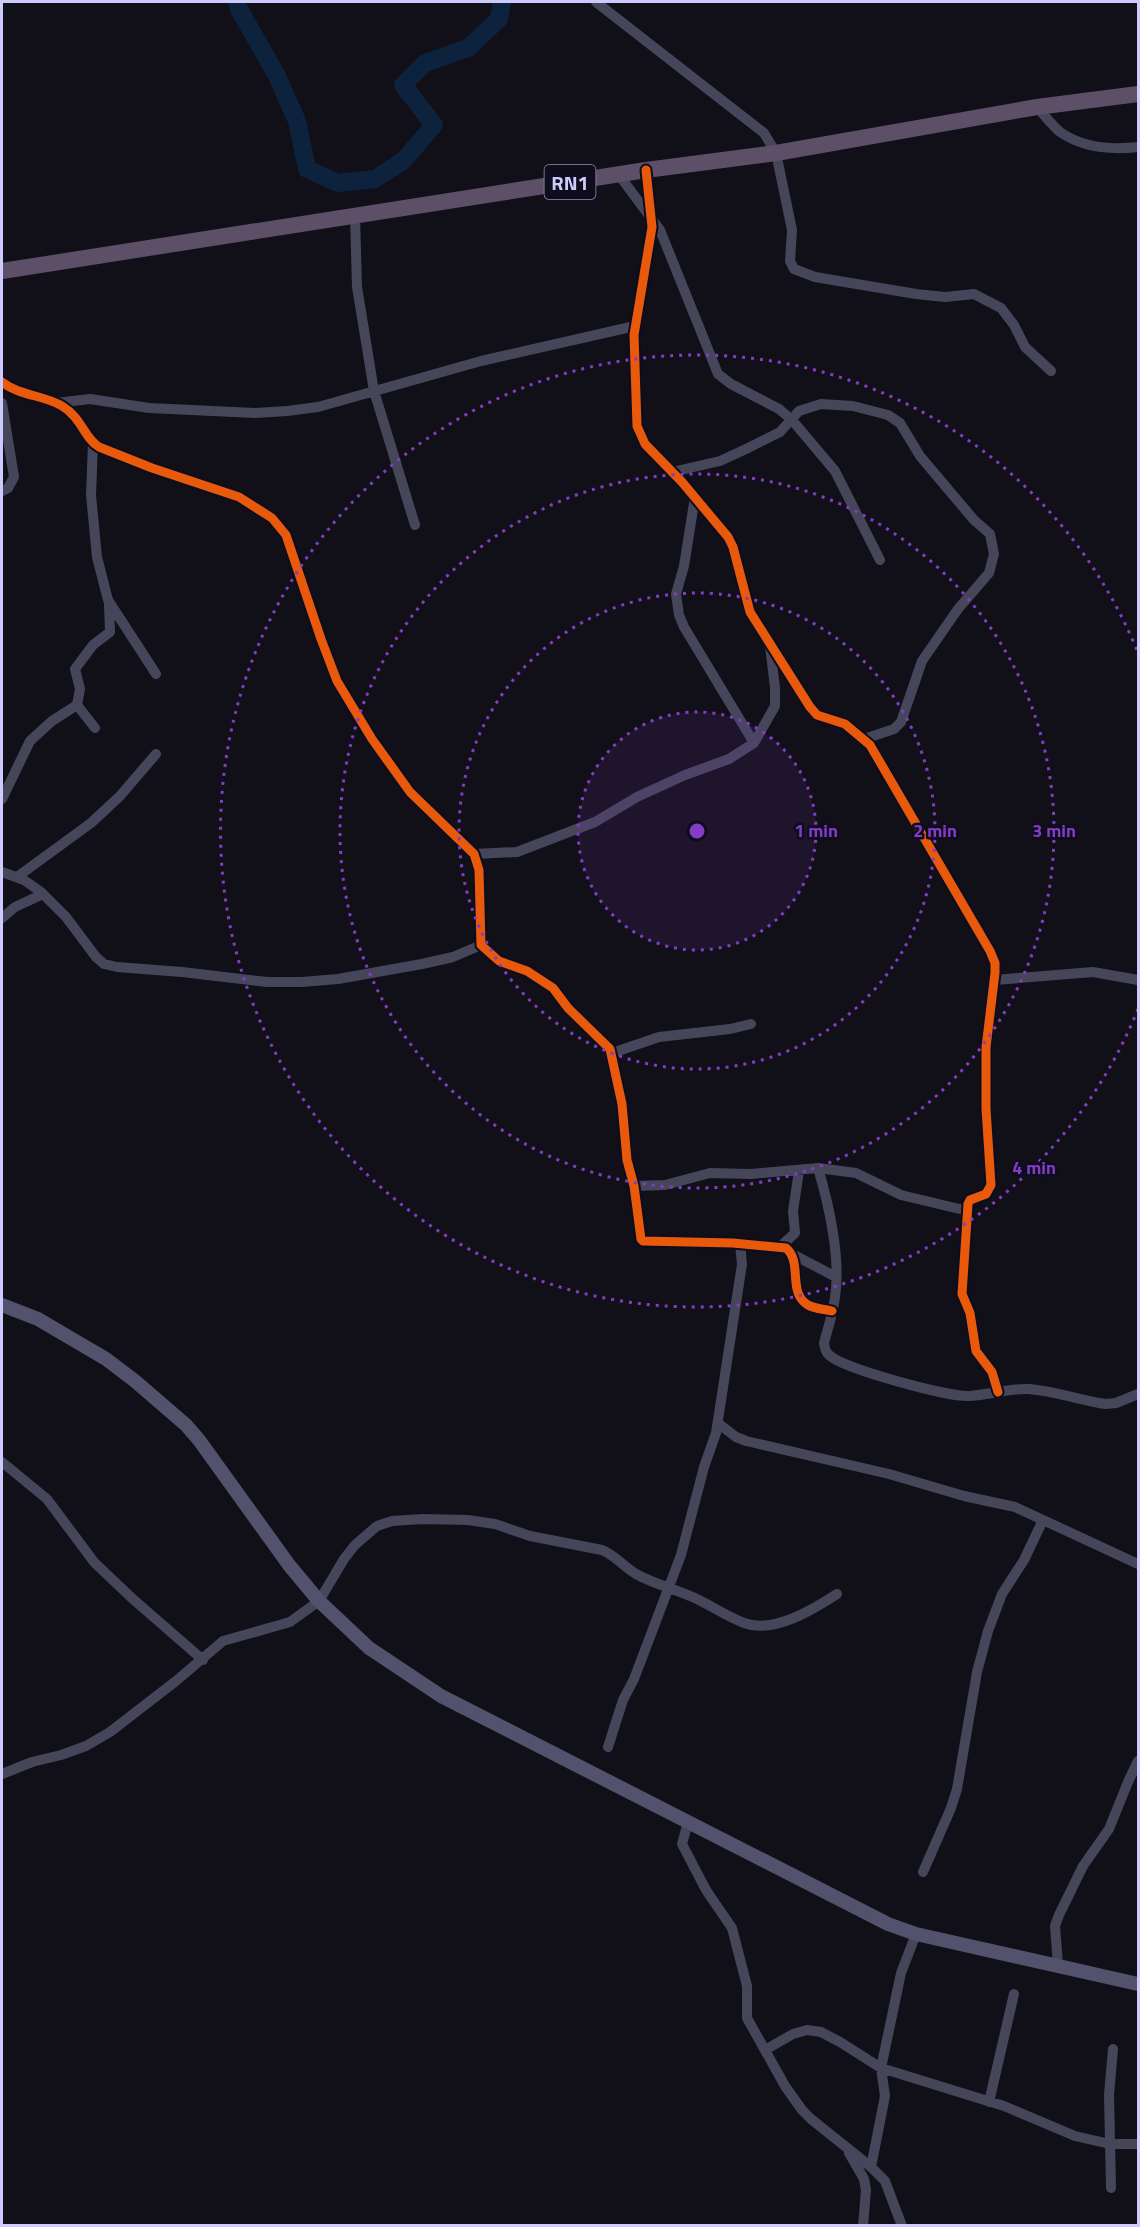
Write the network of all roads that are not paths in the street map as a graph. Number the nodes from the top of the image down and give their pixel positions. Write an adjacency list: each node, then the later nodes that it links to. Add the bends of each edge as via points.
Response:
1 (596, 2): 5 (street, via 764,133)
2 (1138, 94): 3 (highway, RN1)
3 (1037, 107): 4 (street, via 1058,130 1086,144 1115,149); 5 (highway, RN1)
4 (1138, 147)
5 (776, 153): 6 (highway, RN1); 12 (street, via 792,230 790,261 794,269 815,277 916,294 974,294 1001,308 1024,347)
6 (646, 170): 7 (highway, RN1); 9 (street)
7 (619, 174): 8 (highway, RN1); 9 (street)
8 (355, 216): 10 (highway, RN1); 14 (street, via 357,287)
9 (652, 218): 11 (street); 17 (street, via 718,374)
10 (2, 271)
11 (635, 326): 14 (street, via 481,361); 19 (street, via 637,426 645,444)
12 (1051, 371)
13 (2, 382): 16 (street)
14 (374, 391): 16 (street, via 318,407 255,413 149,408 90,399); 22 (street)
15 (2, 403): 20 (street, via 14,477)
16 (56, 403): 18 (street, via 79,420)
17 (792, 420): 19 (street, via 780,432 720,461); 23 (street, via 835,471); 29 (street, via 799,411 834,403 894,418 920,456 992,539 994,554 989,573 922,661 901,722 894,729)
18 (93, 443): 24 (street, via 91,495 97,557); 33 (street, via 152,468 239,496 279,525 293,552 343,693 410,792)
19 (672, 472): 21 (street)
20 (2, 491)
21 (695, 497): 25 (street, via 733,547 750,612); 30 (street, via 676,594 679,615)
22 (415, 525)
23 (880, 561)
24 (109, 603): 26 (street); 27 (street, via 110,632 95,642 76,666 80,689)
25 (770, 642): 29 (street, via 814,712 845,724); 30 (street, via 774,706)
26 (156, 674)
27 (77, 705): 28 (street); 32 (street, via 30,741)
28 (95, 728)
29 (864, 739): 39 (street, via 990,951)
30 (754, 743): 33 (street, via 729,759 637,797 595,822 517,852)
31 (156, 754): 35 (street, via 91,823)
32 (2, 799)
33 (474, 854): 38 (street)
34 (2, 872): 35 (street)
35 (17, 877): 36 (street)
36 (43, 894): 37 (street); 38 (street, via 96,957 117,967 302,982 432,962)
37 (2, 918)
38 (481, 945): 42 (street, via 499,961 527,971 553,988)
39 (995, 980): 40 (street, via 1094,972); 46 (street, via 986,1058 991,1185 986,1194 970,1200)
40 (1138, 980)
41 (751, 1024): 42 (street, via 659,1038)
42 (612, 1053): 45 (street)
43 (819, 1168): 44 (street); 46 (street, via 856,1173 901,1195); 50 (street)
44 (799, 1170): 45 (street, via 710,1173 665,1185); 48 (street, via 793,1211 795,1233)
45 (634, 1186): 47 (street, via 643,1241)
46 (968, 1211): 53 (street, via 962,1294 970,1313 976,1351 992,1372)
47 (740, 1243): 48 (street); 55 (street, via 742,1265)
48 (781, 1246): 49 (street)
49 (792, 1254): 50 (street); 52 (street, via 800,1297 808,1305)
50 (836, 1277): 52 (street)
51 (2, 1305): 61 (main road, via 38,1319 106,1359 186,1425)
52 (832, 1311): 53 (street, via 825,1349 836,1360 947,1394)
53 (998, 1392): 54 (street, via 1031,1389 1105,1404)
54 (1138, 1394)
55 (719, 1424): 57 (street, via 746,1441 1000,1503); 59 (street)
56 (2, 1462): 62 (street, via 47,1499 94,1562)
57 (1043, 1521): 58 (street); 67 (street, via 990,1623 977,1672 957,1789)
58 (1138, 1564)
59 (668, 1588): 60 (street, via 757,1626 793,1618); 61 (street, via 632,1571 602,1550 530,1536 495,1524 422,1519 377,1526 344,1559); 63 (street)
60 (837, 1594)
61 (319, 1600): 62 (street, via 290,1622 223,1641); 66 (main road, via 369,1648 441,1696)
62 (203, 1660): 65 (street, via 102,1736 61,1755)
63 (608, 1747)
64 (1138, 1761): 69 (street, via 1109,1829 1083,1866 1059,1915 1055,1926)
65 (2, 1774)
66 (688, 1822): 68 (main road, via 888,1924); 73 (street, via 682,1844 732,1928 747,1986 747,2018)
67 (923, 1872)
68 (916, 1934): 69 (main road); 74 (street, via 901,1972)
69 (1058, 1965): 70 (main road)
70 (1138, 1984)
71 (1014, 1994): 75 (street)
72 (1113, 2049): 76 (street)
73 (765, 2050): 74 (street, via 793,2034 821,2032); 78 (street, via 802,2110)
74 (881, 2068): 75 (street); 79 (street, via 885,2096)
75 (989, 2102): 76 (street, via 1075,2136)
76 (1110, 2144): 77 (street); 80 (street)
77 (1138, 2145)
78 (845, 2148): 79 (street); 81 (street, via 864,2179)
79 (871, 2167): 82 (street, via 885,2181)
80 (1112, 2188)
81 (863, 2226)
82 (902, 2226)

